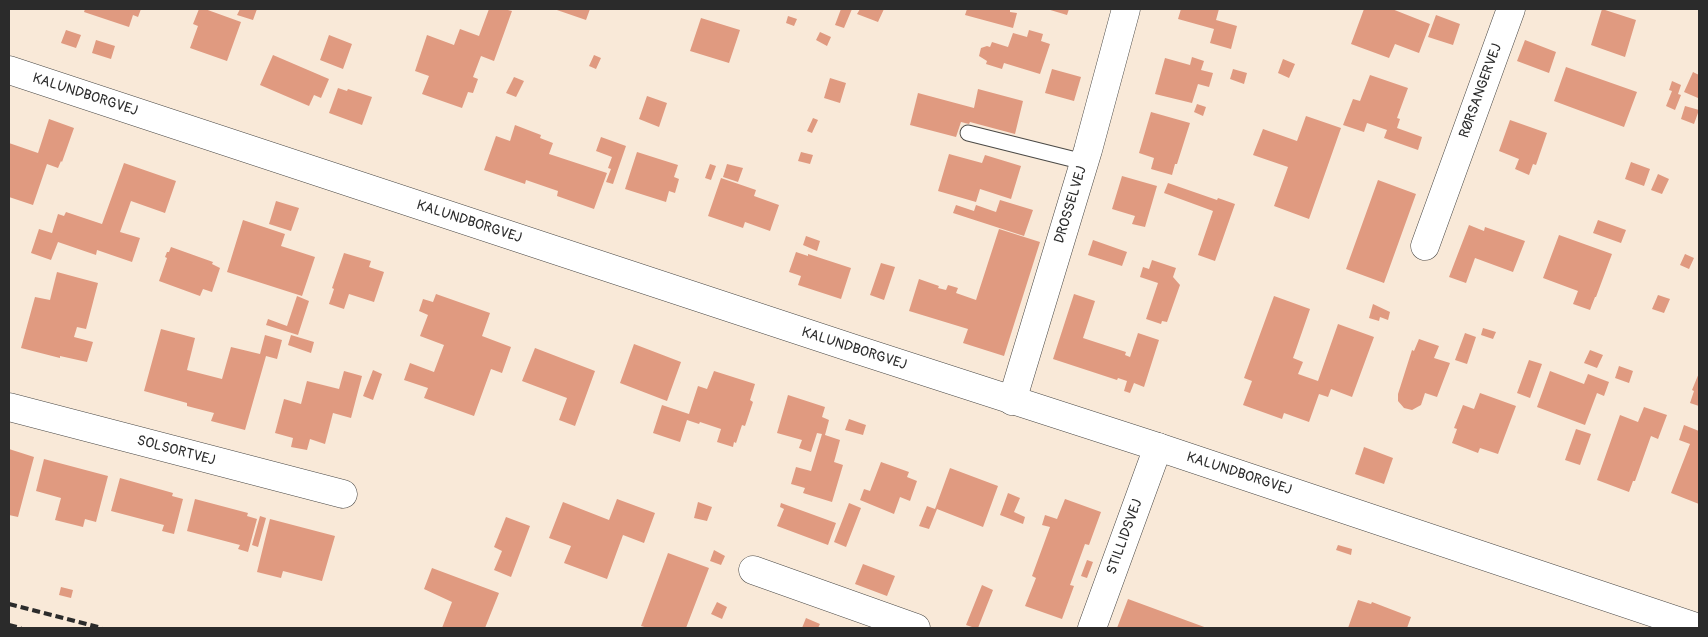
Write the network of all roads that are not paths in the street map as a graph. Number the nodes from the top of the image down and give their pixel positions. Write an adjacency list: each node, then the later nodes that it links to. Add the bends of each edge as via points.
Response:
1 (1126, 9): 5 (street, DROSSELVEJ)
2 (1511, 9): 6 (street, RØRSANGERVEJ)
3 (9, 70): 7 (street, KALUNDBORGVEJ)
4 (968, 133): 5 (lane)
5 (1084, 162): 7 (street, DROSSELVEJ)
6 (1425, 246)
7 (1012, 401): 9 (street, KALUNDBORGVEJ)
8 (9, 408): 10 (street, SOLSORTVEJ)
9 (1158, 447): 12 (street, KALUNDBORGVEJ); 14 (street, STILLIDSVEJ)
10 (343, 494)
11 (752, 570): 13 (street)
12 (1698, 625)
13 (916, 628)
14 (1092, 628)

